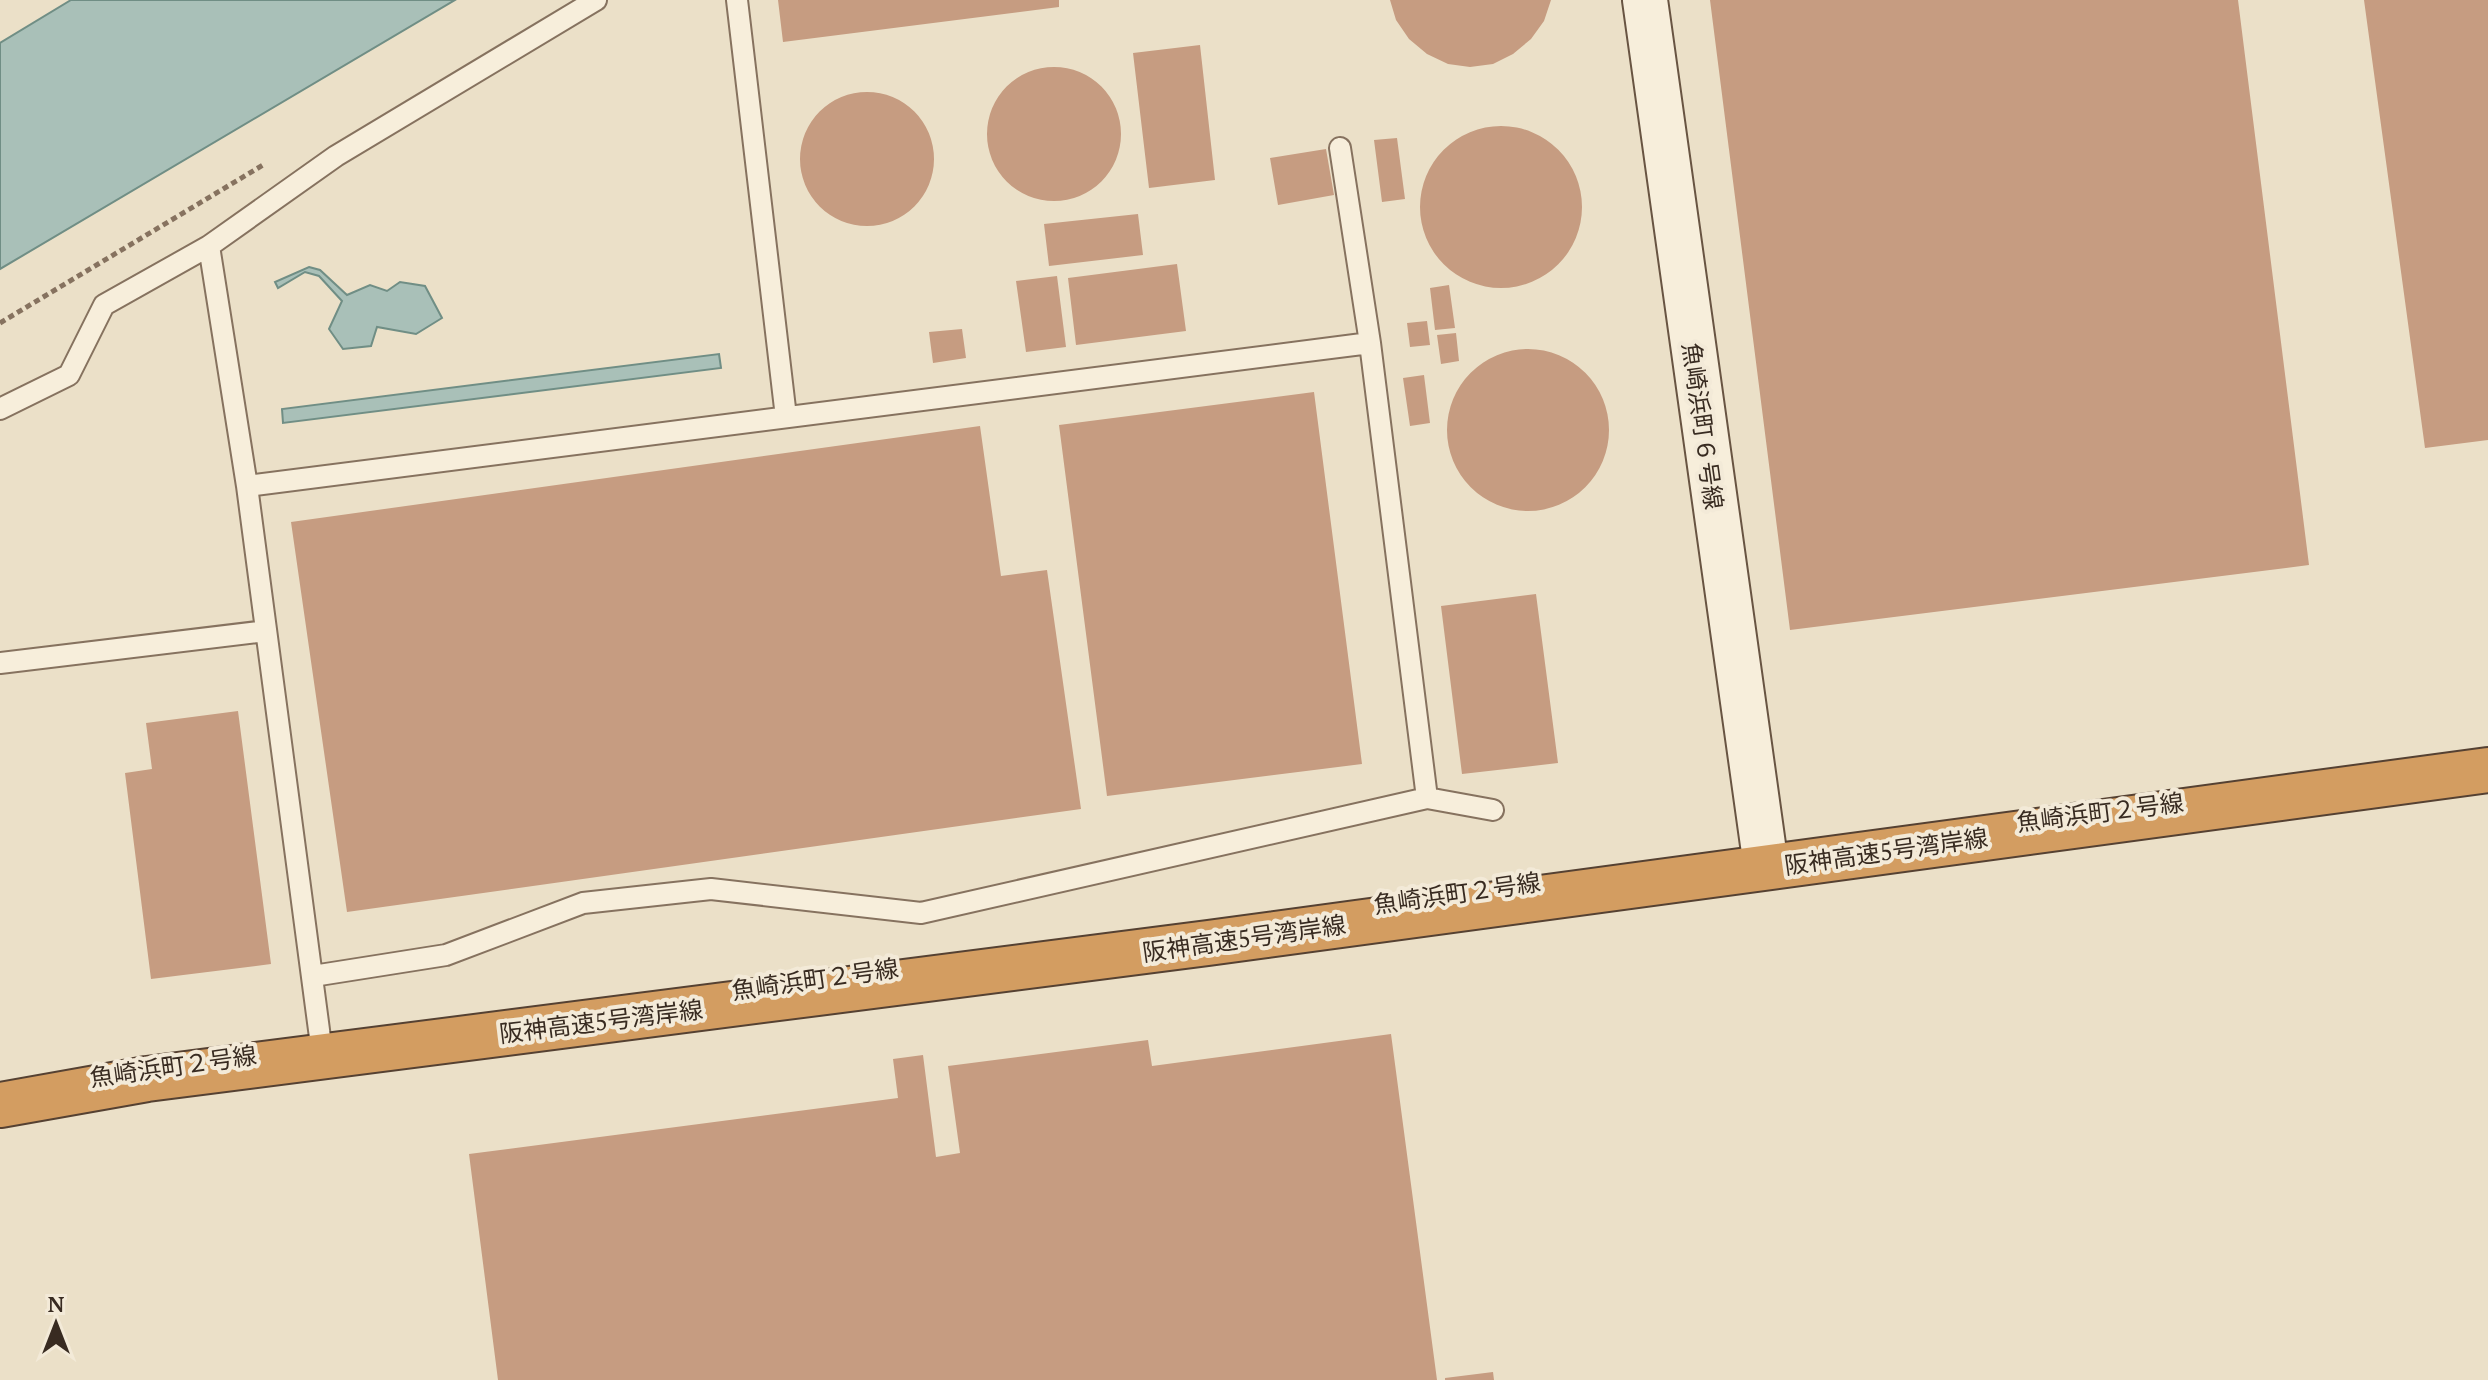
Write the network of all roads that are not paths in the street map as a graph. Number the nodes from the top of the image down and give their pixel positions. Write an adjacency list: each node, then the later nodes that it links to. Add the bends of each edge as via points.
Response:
1 (596, 0): 5 (lane, via 336,156)
2 (737, 0): 8 (lane)
3 (1645, 0): 16 (street, 魚崎浜町６号線)
4 (1340, 148): 6 (lane)
5 (209, 246): 7 (lane, via 104,305 69,375); 9 (lane)
6 (1370, 343): 8 (lane); 14 (lane)
7 (0, 409)
8 (786, 417): 9 (lane)
9 (247, 486): 10 (lane)
10 (266, 631): 11 (lane); 17 (lane)
11 (0, 663)
12 (2488, 767): 16 (street, 魚崎浜町２号線); 20 (highway, 阪神高速5号湾岸線, via 1208,943 147,1079)
13 (2488, 796): 21 (highway, 阪神高速5号湾岸線, via 166,1099)
14 (1427, 798): 15 (lane); 17 (lane, via 921,913 711,889 583,903 446,955)
15 (1493, 810)
16 (1764, 852): 18 (street, 魚崎浜町２号線)
17 (313, 976): 18 (lane)
18 (321, 1045): 19 (street, 魚崎浜町２号線)
19 (0, 1090)
20 (0, 1105)
21 (0, 1127)

